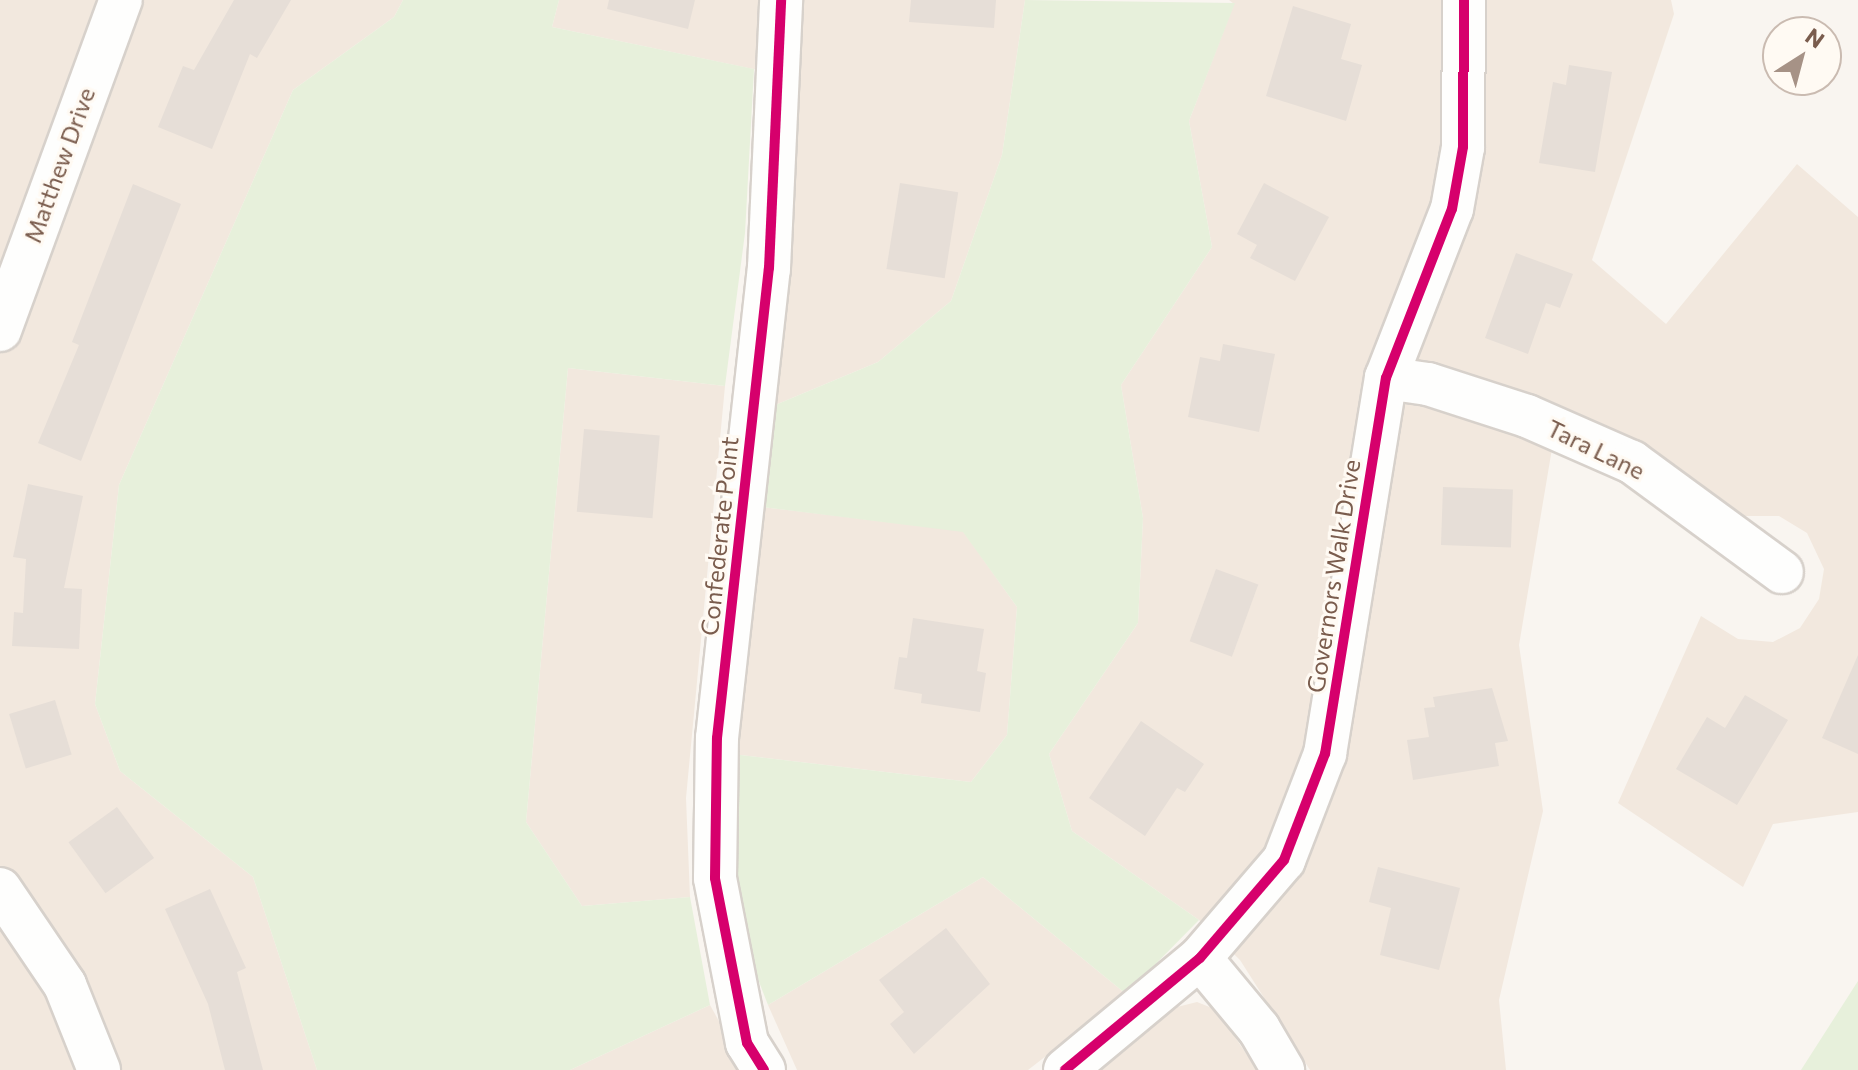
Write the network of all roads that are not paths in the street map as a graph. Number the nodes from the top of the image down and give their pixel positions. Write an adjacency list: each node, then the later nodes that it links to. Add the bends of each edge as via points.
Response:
1 (121, 0): 4 (street, Matthew Drive)
2 (781, 0): 10 (street, Confederate Point, via 769,268 717,738 715,878 747,1043)
3 (1464, 0): 5 (street, Governors Walk Drive, via 1463,147 1452,209)
4 (0, 330)
5 (1386, 378): 6 (street, Tara Lane, via 1428,384 1527,416 1632,462); 8 (street, Governors Walk Drive, via 1325,754 1284,860)
6 (1782, 572)
7 (0, 889): 9 (street, via 65,985)
8 (1200, 958): 11 (street, Governors Walk Drive); 12 (street, via 1259,1029)
9 (99, 1070)
10 (764, 1070)
11 (1065, 1070)
12 (1283, 1070)

